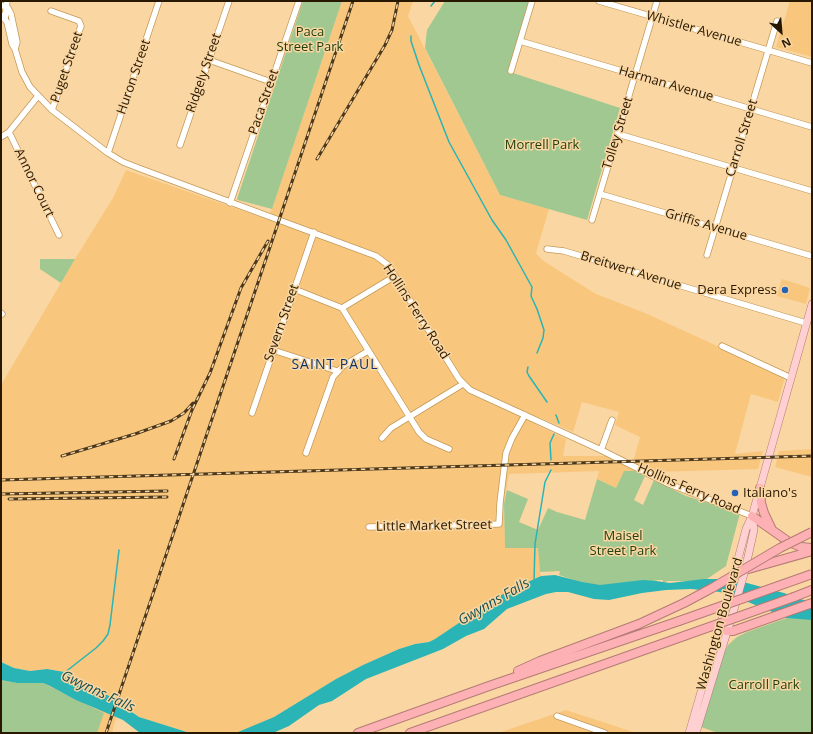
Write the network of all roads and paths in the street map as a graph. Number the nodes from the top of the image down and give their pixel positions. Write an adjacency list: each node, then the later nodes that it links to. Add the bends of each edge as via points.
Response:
1 (159, 1): 28 (street, Huron Street)
2 (229, 1): 15 (street, Ridgely Street)
3 (299, 1): 19 (street, Paca Street)
4 (532, 1): 12 (street)
5 (599, 1): 10 (street, Whistler Avenue)
6 (657, 1): 10 (street, Tolley Street)
7 (5, 4): 9 (street, Hollins Ferry Road); 13 (street, Hollins Ferry Road, via 11,12 17,42)
8 (51, 11): 22 (street, Puget Street, via 80,23)
9 (3, 16): 13 (street, Hollins Ferry Road)
10 (652, 17): 14 (street, Whistler Avenue); 18 (street, Tolley Street)
11 (777, 21): 14 (street, Carroll Street)
12 (520, 41): 17 (street); 18 (street, Harman Avenue)
13 (15, 49): 20 (street, Hollins Ferry Road, via 24,76)
14 (768, 51): 16 (street, Whistler Avenue); 21 (street, Carroll Street)
15 (209, 60): 19 (street); 27 (street, Ridgely Street)
16 (812, 63)
17 (511, 71)
18 (635, 75): 21 (street, Harman Avenue); 25 (street, Tolley Street)
19 (271, 82): 32 (street, Paca Street)
20 (38, 96): 22 (street, Hollins Ferry Road); 24 (street)
21 (751, 109): 23 (street, Harman Avenue); 29 (street, Carroll Street)
22 (52, 110): 28 (street, Hollins Ferry Road)
23 (812, 127)
24 (9, 132): 26 (street); 36 (street, Annor Court)
25 (618, 134): 29 (street); 31 (street, Tolley Street)
26 (1, 137)
27 (180, 145)
28 (108, 153): 32 (street, Hollins Ferry Road, via 142,170)
29 (733, 168): 30 (street); 34 (street, Carroll Street)
30 (812, 191)
31 (600, 194): 33 (street, Tolley Street); 34 (street, Griffis Avenue)
32 (230, 203): 35 (street, Hollins Ferry Road)
33 (592, 220)
34 (716, 228): 38 (street, Carroll Street); 39 (street, Griffis Avenue)
35 (314, 232): 40 (street, Hollins Ferry Road, via 376,256 388,265); 41 (street, Severn Street)
36 (59, 235)
37 (547, 250): 44 (street, Breitwert Avenue, via 564,251)
38 (707, 255)
39 (812, 256)
40 (395, 276): 43 (street); 50 (street, Hollins Ferry Road)
41 (294, 289): 43 (street); 46 (street, Severn Street)
42 (811, 307): 44 (main road, Washington Boulevard)
43 (342, 308): 47 (street)
44 (806, 323): 49 (main road, Washington Boulevard)
45 (722, 346): 49 (street)
46 (273, 350): 48 (street); 51 (street, Severn Street)
47 (368, 351): 48 (street); 53 (street)
48 (337, 371): 58 (street, via 330,383)
49 (791, 378): 59 (main road, Washington Boulevard)
50 (463, 384): 52 (street, Hollins Ferry Road, via 470,390); 53 (street)
51 (252, 413)
52 (525, 415): 57 (street, Hollins Ferry Road); 61 (street, Little Market Street, via 508,446 499,524)
53 (409, 416): 55 (street, via 391,428); 56 (street, via 422,435)
54 (612, 420): 57 (street)
55 (382, 438)
56 (450, 449)
57 (601, 450): 60 (street, Hollins Ferry Road, via 669,484)
58 (306, 454)
59 (760, 488): 60 (main road, Washington Boulevard); 62 (highway, via 764,513)
60 (752, 516): 62 (highway); 66 (main road, Washington Boulevard, via 754,530); 68 (main road, Washington Boulevard)
61 (370, 527)
62 (774, 532): 64 (highway, via 789,542)
63 (812, 532): 73 (highway, bridge, via 684,603 639,624 540,660)
64 (812, 548)
65 (812, 551): 66 (highway)
66 (744, 572): 68 (highway); 72 (main road, Washington Boulevard)
67 (812, 574): 73 (highway, bridge)
68 (734, 575): 71 (main road, Washington Boulevard)
69 (812, 590): 76 (highway, bridge)
70 (812, 603): 72 (highway)
71 (719, 630): 72 (main road); 78 (main road, Washington Boulevard)
72 (727, 631): 79 (main road, Washington Boulevard)
73 (488, 686): 75 (highway)
74 (557, 716): 77 (street)
75 (358, 733)
76 (410, 733)
77 (605, 733)
78 (688, 733)
79 (696, 733)

